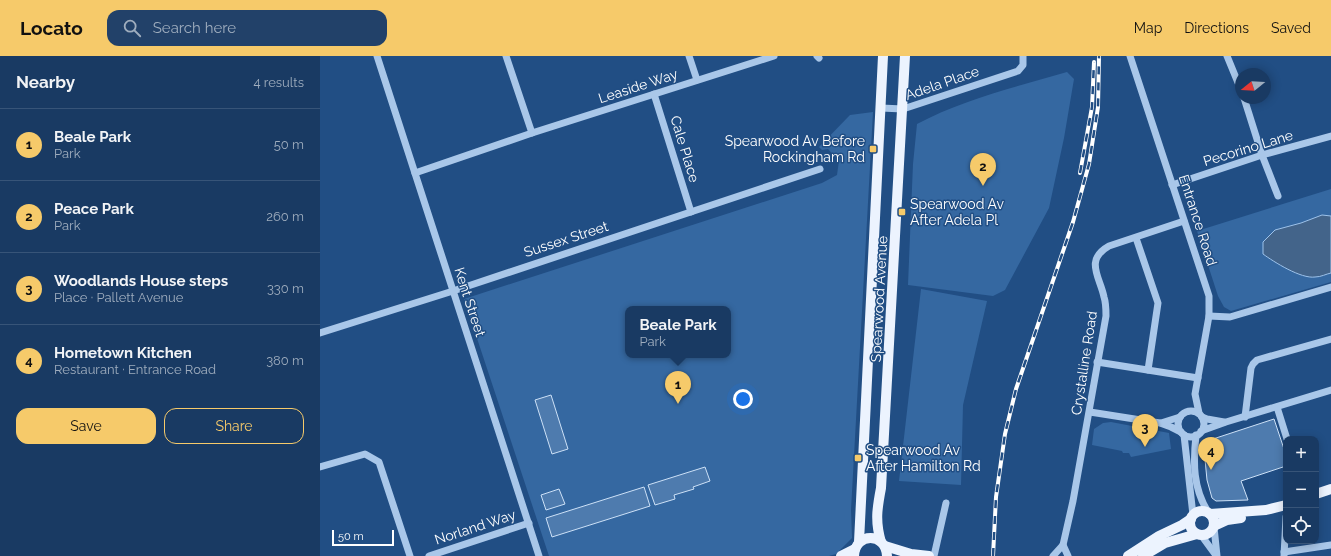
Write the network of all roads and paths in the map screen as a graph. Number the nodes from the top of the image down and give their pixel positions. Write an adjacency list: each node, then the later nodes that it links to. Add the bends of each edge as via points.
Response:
1 (377, 56): 20 (street, Kent Street)
2 (506, 56): 16 (street)
3 (689, 56): 11 (street)
4 (774, 56): 11 (street, Leaside Way)
5 (883, 56): 14 (main road, Spearwood Avenue)
6 (905, 56): 15 (main road, Spearwood Avenue)
7 (1023, 56): 15 (street, Adela Place, via 1024,65 1018,71)
8 (1227, 56): 10 (street)
9 (1130, 57): 21 (street, Entrance Road)
10 (1235, 75)
11 (697, 80): 12 (street, Leaside Way)
12 (654, 94): 16 (street, Leaside Way); 23 (street, Cale Place)
13 (1246, 104): 18 (street)
14 (881, 108): 15 (street, Adela Place); 63 (main road, Spearwood Avenue)
15 (903, 110): 62 (main road, Spearwood Avenue, via 882,488 876,514)
16 (532, 133): 20 (street, Leaside Way)
17 (1331, 136): 18 (street, Pecorino Lane)
18 (1262, 155): 21 (street, Pecorino Lane); 22 (street)
19 (820, 169): 23 (street, Sussex Street)
20 (416, 173): 27 (street, Kent Street)
21 (1172, 185): 24 (street, Entrance Road)
22 (1278, 196)
23 (691, 212): 27 (street, Sussex Street)
24 (1184, 221): 25 (street, Crystalline Road); 28 (street, Entrance Road, via 1208,292)
25 (1136, 238): 31 (street, Crystalline Road, via 1105,248 1097,255 1095,261 1106,307); 32 (street, via 1158,303)
26 (1331, 287): 28 (street, via 1230,317)
27 (453, 291): 29 (street, Sussex Street); 56 (street, Kent Street)
28 (1208, 316): 33 (street, Entrance Road)
29 (320, 333)
30 (1331, 339): 40 (street, via 1257,360 1251,368)
31 (1097, 362): 32 (street); 37 (street, Crystalline Road)
32 (1148, 370): 33 (street)
33 (1198, 378): 35 (street, Entrance Road)
34 (1331, 390): 36 (street)
35 (1195, 394): 38 (street, Entrance Road); 39 (street, Entrance Road)
36 (1277, 407): 40 (street); 45 (street)
37 (1090, 412): 42 (street); 60 (street, Crystalline Road)
38 (1182, 415): 39 (street, via 1191,411); 42 (street); 43 (street, via 1178,424)
39 (1200, 415): 41 (street, via 1207,419); 44 (street, via 1204,425)
40 (1245, 417): 41 (street)
41 (1226, 422): 44 (street)
42 (1160, 424): 43 (street)
43 (1183, 433): 44 (street, via 1192,436); 55 (street)
44 (1199, 433): 54 (street, via 1194,463 1196,481 1199,494)
45 (1286, 436)
46 (320, 468): 66 (street, via 365,454 379,462)
47 (1331, 489): 48 (main road)
48 (1319, 493)
49 (1331, 496): 50 (main road)
50 (1319, 500)
51 (946, 503): 72 (street)
52 (1283, 506): 54 (main road, via 1266,510)
53 (1283, 512): 57 (main road, via 1236,518)
54 (1209, 513): 55 (main road, via 1198,511); 57 (main road, via 1214,519)
55 (1192, 517): 58 (main road, via 1192,529); 75 (main road)
56 (529, 523): 67 (street, Norland Way); 68 (street, Kent Street)
57 (1214, 526): 58 (main road, via 1209,533); 77 (street)
58 (1199, 535): 76 (main road, via 1165,543); 77 (street)
59 (1285, 544): 65 (street)
60 (1063, 545): 73 (street); 74 (street)
61 (1331, 546): 65 (street)
62 (884, 548): 63 (main road, via 877,539 868,538); 64 (main road)
63 (856, 549): 69 (main road)
64 (911, 554): 70 (main road); 71 (main road)
65 (1284, 554)
66 (410, 556)
67 (429, 556)
68 (539, 556)
69 (842, 556)
70 (900, 556)
71 (929, 556)
72 (934, 556)
73 (1053, 556)
74 (1068, 556)
75 (1128, 556)
76 (1143, 556)
77 (1217, 556)

